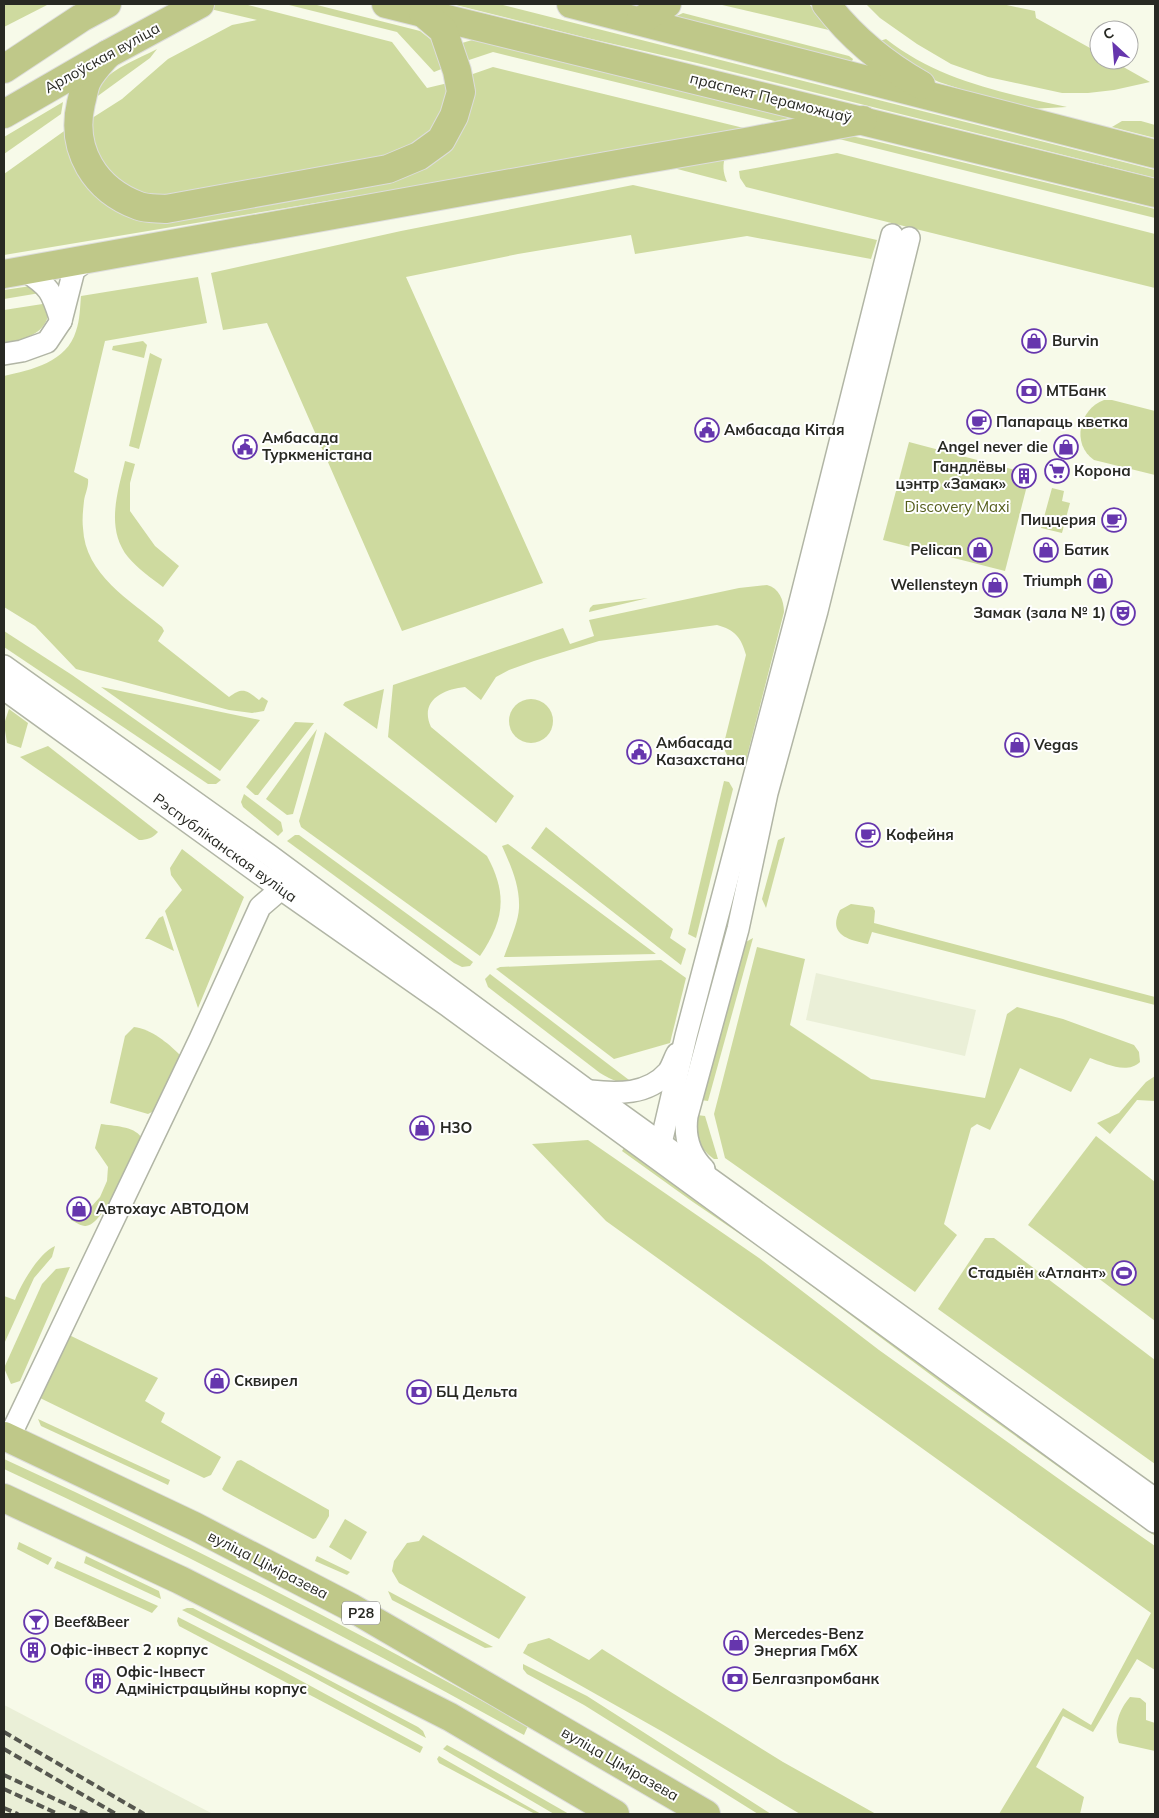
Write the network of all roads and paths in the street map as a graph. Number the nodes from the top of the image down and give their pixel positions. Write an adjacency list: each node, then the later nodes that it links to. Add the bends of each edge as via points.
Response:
1 (107, 4): 10 (main road)
2 (200, 4): 9 (main road, Арлоўская вуліца)
3 (386, 4): 7 (main road, праспект Пераможцаў)
4 (572, 4): 8 (main road)
5 (667, 4): 8 (main road)
6 (826, 4): 11 (main road, via 862,44 900,72)
7 (423, 13): 9 (main road, via 443,30 461,92 454,116 441,140 419,156 388,169 166,209 141,207 122,198 106,187 82,156 78,114 86,81); 13 (main road, праспект Пераможцаў)
8 (640, 21): 11 (main road)
9 (108, 54): 12 (main road, Арлоўская вуліца)
10 (4, 69)
11 (951, 101): 14 (main road)
12 (4, 114)
13 (863, 120): 15 (main road, праспект Пераможцаў); 16 (main road)
14 (1155, 154)
15 (1155, 193)
16 (86, 260): 17 (main road); 18 (street, via 74,270)
17 (14, 272): 18 (street, via 42,280 52,292)
18 (61, 321): 19 (street, via 47,342)
19 (4, 354)
20 (4, 666): 24 (street, via 269,855)
21 (4, 689): 22 (street, Рэспубліканская вуліца)
22 (281, 889): 26 (street, Рэспубліканская вуліца); 28 (street, via 260,907 193,1055)
23 (686, 1036): 24 (street, via 668,1071 656,1081 635,1092); 25 (street, via 900,237 817,610 767,793 738,929 694,1085); 26 (street)
24 (588, 1091): 26 (street)
25 (686, 1127): 26 (street); 27 (street, via 691,1152)
26 (663, 1151): 27 (street); 31 (street)
27 (726, 1191): 30 (street)
28 (6, 1437): 33 (main road, вуліца Ціміразева / Р28, via 194,1526 352,1608)
29 (4, 1498): 32 (main road, via 180,1580 450,1717)
30 (1155, 1499)
31 (1155, 1522)
32 (615, 1814)
33 (706, 1814)

